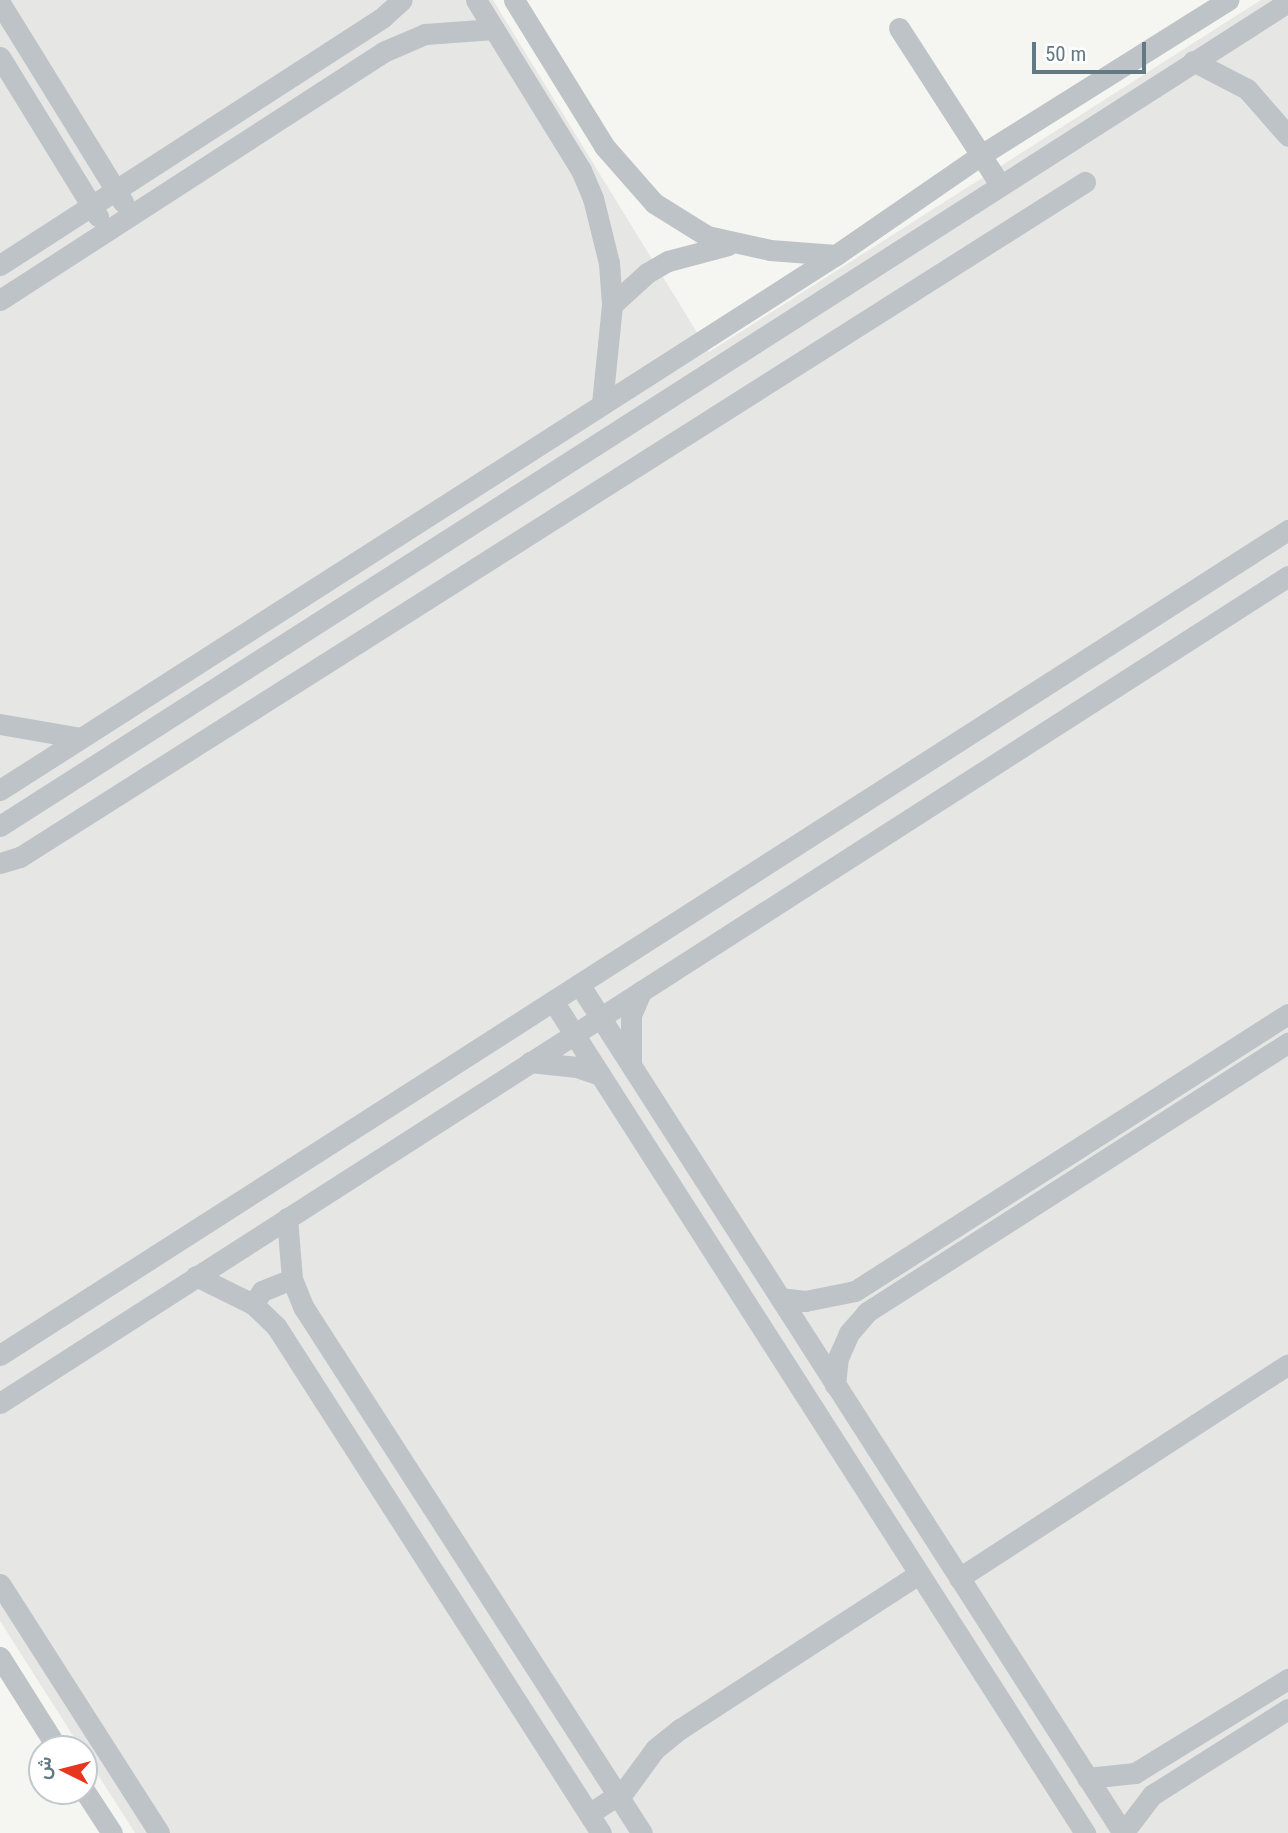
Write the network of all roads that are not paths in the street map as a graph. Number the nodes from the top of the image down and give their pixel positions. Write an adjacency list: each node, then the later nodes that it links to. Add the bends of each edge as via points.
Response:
1 (402, 0): 14 (street, via 383,17)
2 (476, 0): 8 (street)
3 (514, 0): 23 (street, via 604,146 632,181 678,223)
4 (1228, 0): 15 (street)
5 (1288, 2): 10 (street)
6 (0, 3): 11 (street)
7 (898, 28): 15 (street)
8 (494, 29): 16 (street, via 448,30 404,42); 27 (street, via 581,170 604,239)
9 (0, 57): 12 (street)
10 (1194, 61): 13 (street, via 1247,89); 18 (street)
11 (38, 65): 12 (street); 19 (street)
12 (14, 81): 20 (street)
13 (1288, 136)
14 (179, 150): 16 (street); 19 (street)
15 (981, 155): 18 (street); 24 (street)
16 (194, 174): 21 (street)
17 (1086, 181): 37 (street, via 20,857)
18 (1000, 185): 32 (street)
19 (116, 190): 20 (street); 21 (street)
20 (92, 206): 22 (street); 25 (street)
21 (131, 215): 22 (street)
22 (107, 231): 26 (street)
23 (737, 244): 24 (street); 27 (street, via 713,246 668,261)
24 (836, 255): 28 (street)
25 (0, 265)
26 (0, 300)
27 (612, 305): 28 (street)
28 (602, 404): 31 (street)
29 (1288, 530): 38 (street)
30 (1288, 576): 39 (street)
31 (329, 577): 32 (street); 34 (street)
32 (345, 603): 36 (street)
33 (0, 724): 34 (street)
34 (80, 738): 35 (street)
35 (0, 790)
36 (0, 826)
37 (0, 863)
38 (579, 984): 40 (street); 42 (street)
39 (641, 991): 42 (street); 46 (street, via 628,1040)
40 (553, 1001): 43 (street); 53 (street)
41 (1288, 1014): 51 (street, via 855,1291 830,1298)
42 (600, 1017): 43 (street); 46 (street)
43 (574, 1034): 45 (street); 47 (street)
44 (1288, 1043): 55 (street, via 867,1312 849,1333 838,1358)
45 (530, 1062): 47 (street); 48 (street)
46 (631, 1066): 51 (street)
47 (600, 1075): 57 (street)
48 (287, 1218): 49 (street); 50 (street)
49 (196, 1276): 52 (street); 56 (street)
50 (292, 1279): 52 (street, via 276,1282); 65 (street, via 304,1308)
51 (780, 1298): 55 (street)
52 (253, 1304): 67 (street, via 276,1326)
53 (0, 1356)
54 (1288, 1364): 58 (street)
55 (835, 1385): 58 (street)
56 (0, 1403)
57 (919, 1574): 65 (street, via 673,1733); 72 (street)
58 (959, 1578): 64 (street)
59 (0, 1584): 69 (street)
60 (0, 1657): 63 (street)
61 (1288, 1679): 64 (street, via 1135,1773)
62 (1288, 1709): 73 (street, via 1152,1796)
63 (49, 1735)
64 (1087, 1777): 73 (street)
65 (617, 1796): 67 (street); 71 (street)
66 (94, 1805): 68 (street)
67 (589, 1814): 70 (street)
68 (112, 1833)
69 (159, 1833)
70 (601, 1833)
71 (642, 1833)
72 (1086, 1833)
73 (1123, 1833)

